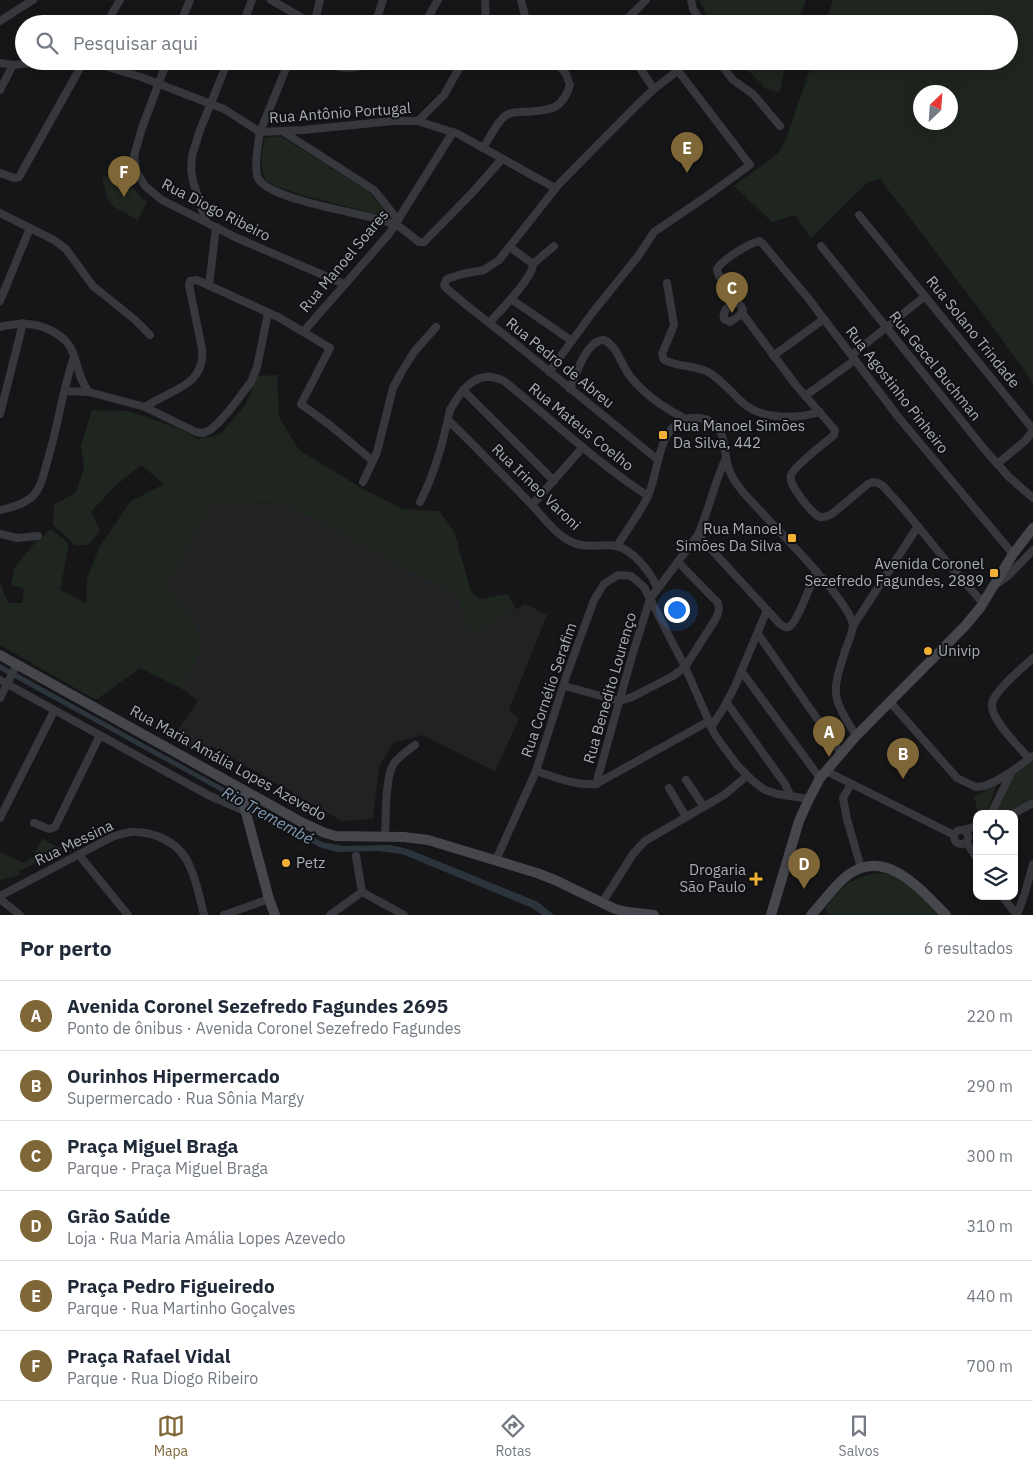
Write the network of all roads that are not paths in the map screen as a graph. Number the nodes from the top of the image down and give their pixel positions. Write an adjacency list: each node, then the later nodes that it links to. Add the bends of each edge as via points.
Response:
1 (33, 0): 24 (street)
2 (120, 0): 13 (street)
3 (190, 0): 14 (street)
4 (252, 0): 15 (street)
5 (271, 0): 16 (street)
6 (320, 0): 17 (street)
7 (383, 0): 18 (street)
8 (438, 0): 19 (street)
9 (485, 0): 20 (street)
10 (521, 0): 21 (street)
11 (646, 0): 22 (street)
12 (692, 0): 23 (street)
13 (111, 15)
14 (184, 15)
15 (246, 15)
16 (296, 15)
17 (313, 15)
18 (378, 15)
19 (429, 15)
20 (486, 15)
21 (525, 15)
22 (631, 15)
23 (698, 15)
24 (0, 21)
25 (0, 62): 26 (street)
26 (13, 65): 38 (street)
27 (79, 70): 47 (street, via 22,172 17,178)
28 (119, 70): 36 (street)
29 (164, 70): 36 (street, Rua Diogo Ribeiro)
30 (224, 70): 39 (street)
31 (285, 70): 43 (street)
32 (458, 70): 40 (street, via 441,98)
33 (563, 70): 45 (street, via 570,85 559,104 550,110 515,112 505,116)
34 (641, 70): 37 (street)
35 (725, 70): 41 (street, via 732,80 759,99)
36 (159, 83): 39 (street); 51 (street, Rua Diogo Ribeiro, via 136,145 136,171 145,186 162,200)
37 (654, 89): 48 (street); 76 (street, via 676,72 680,73 750,165 654,232)
38 (0, 90)
39 (211, 104): 43 (street); 51 (street, via 193,150 191,170)
40 (418, 121): 42 (street, Rua Antônio Portugal); 44 (street, Rua Antônio Portugal)
41 (780, 126)
42 (282, 131): 43 (street, Rua Antônio Portugal); 52 (street, via 374,190)
43 (260, 132): 52 (street, via 257,175 268,187 298,199)
44 (453, 132): 45 (street, Rua Antônio Portugal); 52 (street, Rua Manoel Soares)
45 (483, 148): 46 (street, Rua Antônio Portugal)
46 (502, 159): 48 (street, Rua Antônio Portugal); 52 (street, via 424,242 419,242)
47 (0, 173)
48 (555, 188): 57 (street)
49 (0, 212): 54 (street)
50 (859, 215): 62 (street, Rua Solano Trindade)
51 (206, 222): 53 (street, Rua Diogo Ribeiro)
52 (396, 222): 60 (street, Rua Manoel Soares)
53 (216, 227): 60 (street, Rua Diogo Ribeiro); 61 (street)
54 (30, 228): 64 (street); 75 (street, via 66,249 93,286)
55 (554, 246): 58 (street)
56 (821, 246): 73 (street, Rua Gecel Buchman)
57 (510, 247): 58 (street); 69 (street, Rua Pedro de Abreu, via 491,266 453,276 446,279 444,285)
58 (532, 264): 63 (street, via 527,278)
59 (667, 283): 87 (street, via 674,324 662,354 664,360 707,372 744,404 761,413 802,416)
60 (344, 284): 74 (street, Rua Manoel Soares)
61 (210, 286): 66 (street); 86 (street, via 197,280 190,282 203,357 197,374 188,383)
62 (925, 296): 73 (street); 95 (street, Rua Solano Trindade, via 1032,428 1025,441)
63 (511, 299): 69 (street); 76 (street)
64 (0, 301)
65 (737, 302): 67 (street); 67 (street, via 725,310 724,319 732,322); 68 (street, Rua Agostinho Pinheiro, via 718,276 717,269 724,261 758,241)
66 (268, 313): 74 (street); 86 (street, via 253,378 229,411 210,430 196,432)
67 (742, 313): 77 (street)
68 (824, 319): 77 (street); 79 (street, Rua Agostinho Pinheiro)
69 (489, 323): 80 (street, Rua Pedro de Abreu)
70 (23, 324): 71 (street); 78 (street, via 41,326 60,336 70,346); 88 (street)
71 (0, 326)
72 (436, 327): 94 (street, via 411,357 393,388)
73 (887, 328): 79 (street); 95 (street, Rua Gecel Buchman)
74 (304, 331): 94 (street, via 330,348 301,404)
75 (150, 335)
76 (572, 340): 80 (street)
77 (773, 356): 85 (street)
78 (74, 357): 83 (street); 84 (street)
79 (854, 358): 85 (street); 110 (street, Rua Agostinho Pinheiro, via 899,418)
80 (549, 372): 81 (street, Rua Pedro de Abreu)
81 (570, 389): 89 (street, via 589,349 604,340 638,384); 93 (street, Rua Pedro de Abreu)
82 (463, 390): 90 (street, via 450,410); 91 (street, Rua Mateus Coelho, via 475,380 498,378); 96 (street)
83 (65, 391): 84 (street); 102 (street, via 38,488 22,504)
84 (89, 392): 86 (street)
85 (805, 396): 87 (street)
86 (145, 407)
87 (820, 412): 103 (street, via 835,430 834,435 791,475 791,483 813,512 826,517 873,482 883,486)
88 (0, 414)
89 (684, 418): 92 (street, via 702,418 715,424 724,439); 93 (street, via 670,431)
90 (448, 420): 100 (street, via 429,485); 101 (street, Rua Irineo Varoni)
91 (583, 447): 96 (street); 98 (street, Rua Mateus Coelho)
92 (726, 458): 106 (street, Rua Benedito Lourenço); 112 (street, via 739,488)
93 (658, 460): 98 (street)
94 (373, 461): 97 (street)
95 (997, 464): 99 (street, Rua Gecel Buchman)
96 (554, 481): 101 (street)
97 (363, 482)
98 (648, 496): 108 (street)
99 (1033, 498)
100 (420, 502)
101 (532, 505): 108 (street, Rua Irineo Varoni, via 574,543)
102 (0, 510)
103 (918, 526): 116 (street); 118 (street)
104 (1033, 528): 110 (main road)
105 (0, 534): 107 (street, via 17,538)
106 (698, 535): 111 (street, Rua Benedito Lourenço); 117 (street)
107 (38, 536)
108 (617, 546): 114 (street, via 643,566 653,577)
109 (1033, 550): 113 (street, via 1009,575)
110 (1013, 554): 113 (main road)
111 (678, 563): 114 (street, Rua Benedito Lourenço); 123 (street, via 718,603 719,608)
112 (816, 571): 117 (street, via 790,626 779,623); 118 (street, via 842,602)
113 (994, 585): 116 (main road)
114 (657, 589): 115 (street, Rua Benedito Lourenço)
115 (650, 599): 123 (street, Rua Cornélio Serafim); 126 (street, Rua Cornélio Serafim, via 644,587 631,576 618,575 604,584 594,600); 128 (street, Rua Benedito Lourenço)
116 (983, 603): 130 (main road, via 965,626)
117 (767, 610): 119 (street)
118 (853, 626): 134 (street, via 836,686 840,706)
119 (758, 634): 124 (street); 136 (street)
120 (0, 655): 122 (main road, Rua Maria Amália Lopes Azevedo)
121 (1033, 658): 137 (street, via 1006,684 991,706 999,722)
122 (16, 666): 125 (street); 146 (main road, Rua Maria Amália Lopes Azevedo)
123 (686, 667): 128 (street); 132 (street, Rua Cornélio Serafim)
124 (742, 672): 129 (street); 140 (street)
125 (6, 680): 127 (street); 131 (street)
126 (564, 686): 128 (street); 138 (street, Rua Cornélio Serafim)
127 (0, 698)
128 (620, 701): 143 (street, Rua Benedito Lourenço)
129 (727, 702): 132 (street); 147 (street)
130 (890, 702): 134 (main road); 139 (street, via 962,780 976,787 984,786)
131 (54, 711): 133 (street); 155 (street)
132 (710, 724): 141 (street, Rua Cornélio Serafim, via 731,758); 143 (street)
133 (100, 735): 152 (street, via 208,795); 156 (street, via 55,827 49,829)
134 (856, 736): 136 (main road)
135 (415, 746): 160 (street, via 400,757 391,770)
136 (841, 753): 140 (main road)
137 (1031, 757): 139 (street)
138 (536, 771): 143 (street, via 577,783); 165 (street, Rua Cornélio Serafim)
139 (1011, 772): 151 (street)
140 (823, 775): 144 (street); 148 (main road)
141 (747, 776): 147 (street, Rua Cornélio Serafim, via 770,792); 150 (street)
142 (686, 780): 150 (street)
143 (596, 784)
144 (851, 784): 159 (street); 167 (street, via 843,798)
145 (669, 788): 154 (street)
146 (242, 792): 152 (main road); 160 (main road, Rua Maria Amália Lopes Azevedo, via 325,833)
147 (790, 795): 148 (street, Rua Cornélio Serafim)
148 (809, 799): 183 (main road)
149 (1033, 803): 153 (street)
150 (704, 807): 154 (street)
151 (993, 810)
152 (246, 811): 170 (main road)
153 (1018, 811)
154 (686, 817): 172 (street, via 640,846)
155 (0, 818)
156 (34, 823)
157 (973, 827): 158 (street)
158 (963, 830): 159 (street); 161 (street, via 968,835)
159 (954, 835): 161 (street, via 957,842)
160 (385, 837): 165 (main road, Rua Maria Amália Lopes Azevedo, via 423,839)
161 (966, 842): 163 (street)
162 (79, 855): 169 (street, Rua Messina); 176 (street); 177 (street, Rua Messina, via 112,837 129,832 156,836 170,842 190,865)
163 (975, 855)
164 (356, 856): 168 (street)
165 (496, 860): 172 (main road, Rua Maria Amália Lopes Azevedo, via 555,880)
166 (1033, 864): 185 (street)
167 (861, 868): 173 (main road, via 841,881); 184 (main road, via 878,866 899,873)
168 (362, 892): 180 (street); 181 (street)
169 (0, 898): 175 (street)
170 (269, 898): 178 (street); 179 (main road)
171 (1005, 900): 185 (street)
172 (602, 903): 174 (main road, Rua Maria Amália Lopes Azevedo)
173 (818, 913)
174 (641, 914): 182 (main road, Rua Maria Amália Lopes Azevedo)
175 (20, 915)
176 (128, 915)
177 (204, 915)
178 (224, 915)
179 (275, 915)
180 (330, 915)
181 (404, 915)
182 (654, 915)
183 (771, 915)
184 (946, 915)
185 (1017, 915)

